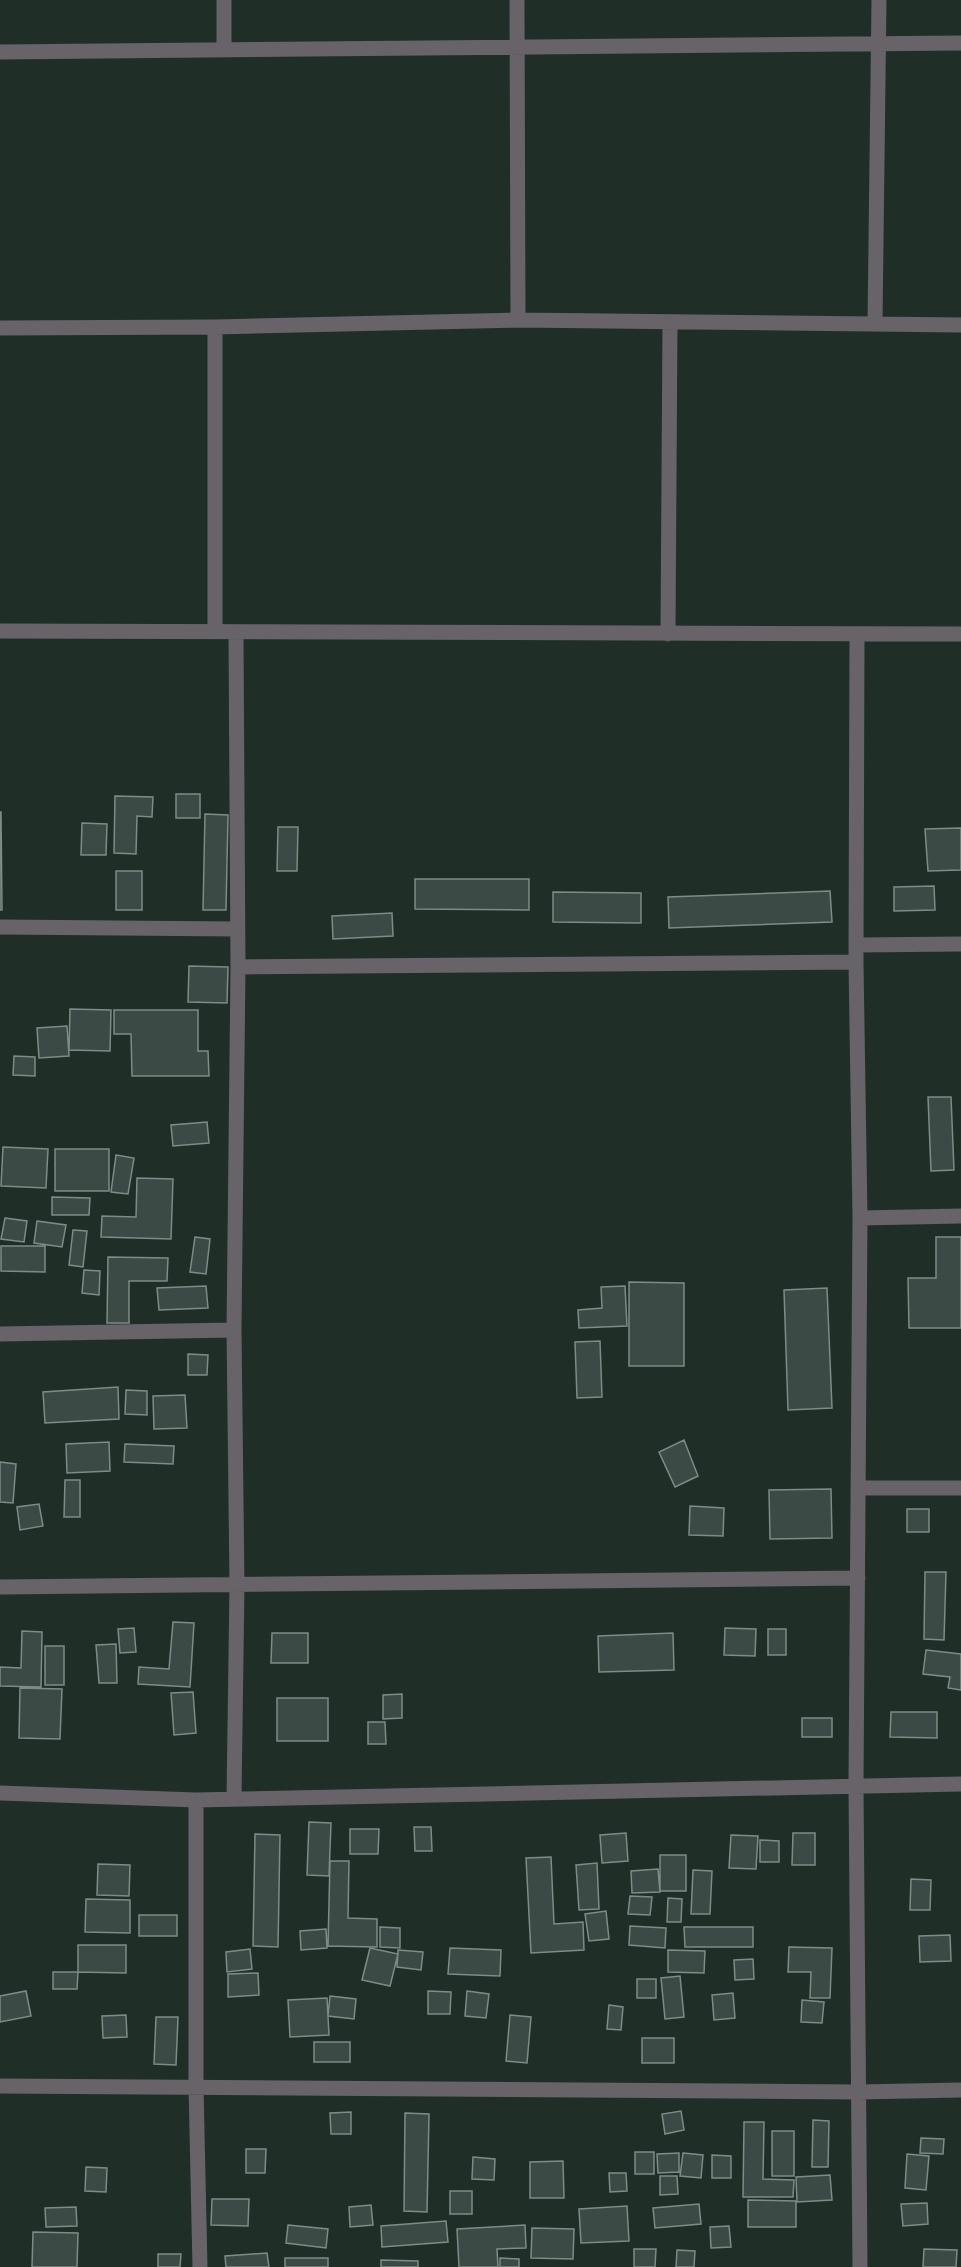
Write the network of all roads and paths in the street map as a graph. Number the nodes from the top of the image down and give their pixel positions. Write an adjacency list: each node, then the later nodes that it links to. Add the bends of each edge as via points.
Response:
1 (224, 0): 7 (street)
2 (517, 0): 6 (street)
3 (879, 0): 4 (street)
4 (879, 43): 5 (street); 6 (street); 11 (street)
5 (961, 43)
6 (517, 46): 7 (street); 9 (street)
7 (224, 49): 8 (street)
8 (0, 52)
9 (518, 320): 10 (street); 13 (street)
10 (670, 322): 11 (street); 18 (street)
11 (876, 324): 12 (street)
12 (961, 325)
13 (216, 327): 14 (street); 16 (street)
14 (0, 328)
15 (0, 631): 16 (street)
16 (215, 631): 17 (street)
17 (236, 633): 18 (street); 22 (street)
18 (668, 634): 19 (street)
19 (857, 634): 20 (street); 24 (street)
20 (961, 634)
21 (0, 927): 22 (street)
22 (236, 929): 26 (street)
23 (961, 944): 24 (street)
24 (857, 945): 25 (street)
25 (856, 962): 26 (street); 28 (street)
26 (238, 967): 29 (street)
27 (961, 1216): 28 (street)
28 (860, 1218): 31 (street)
29 (234, 1330): 30 (street); 34 (street)
30 (0, 1334)
31 (859, 1488): 32 (street); 33 (street)
32 (961, 1488)
33 (858, 1578): 34 (street); 37 (street)
34 (237, 1585): 35 (street); 39 (street)
35 (0, 1587)
36 (961, 1784): 37 (street)
37 (856, 1785): 39 (street); 44 (street)
38 (0, 1793): 40 (street)
39 (234, 1798): 40 (street)
40 (196, 1800): 42 (street)
41 (0, 2086): 42 (street)
42 (196, 2086): 44 (street); 45 (street)
43 (961, 2090): 44 (street)
44 (858, 2092): 46 (street)
45 (200, 2267)
46 (860, 2267)

